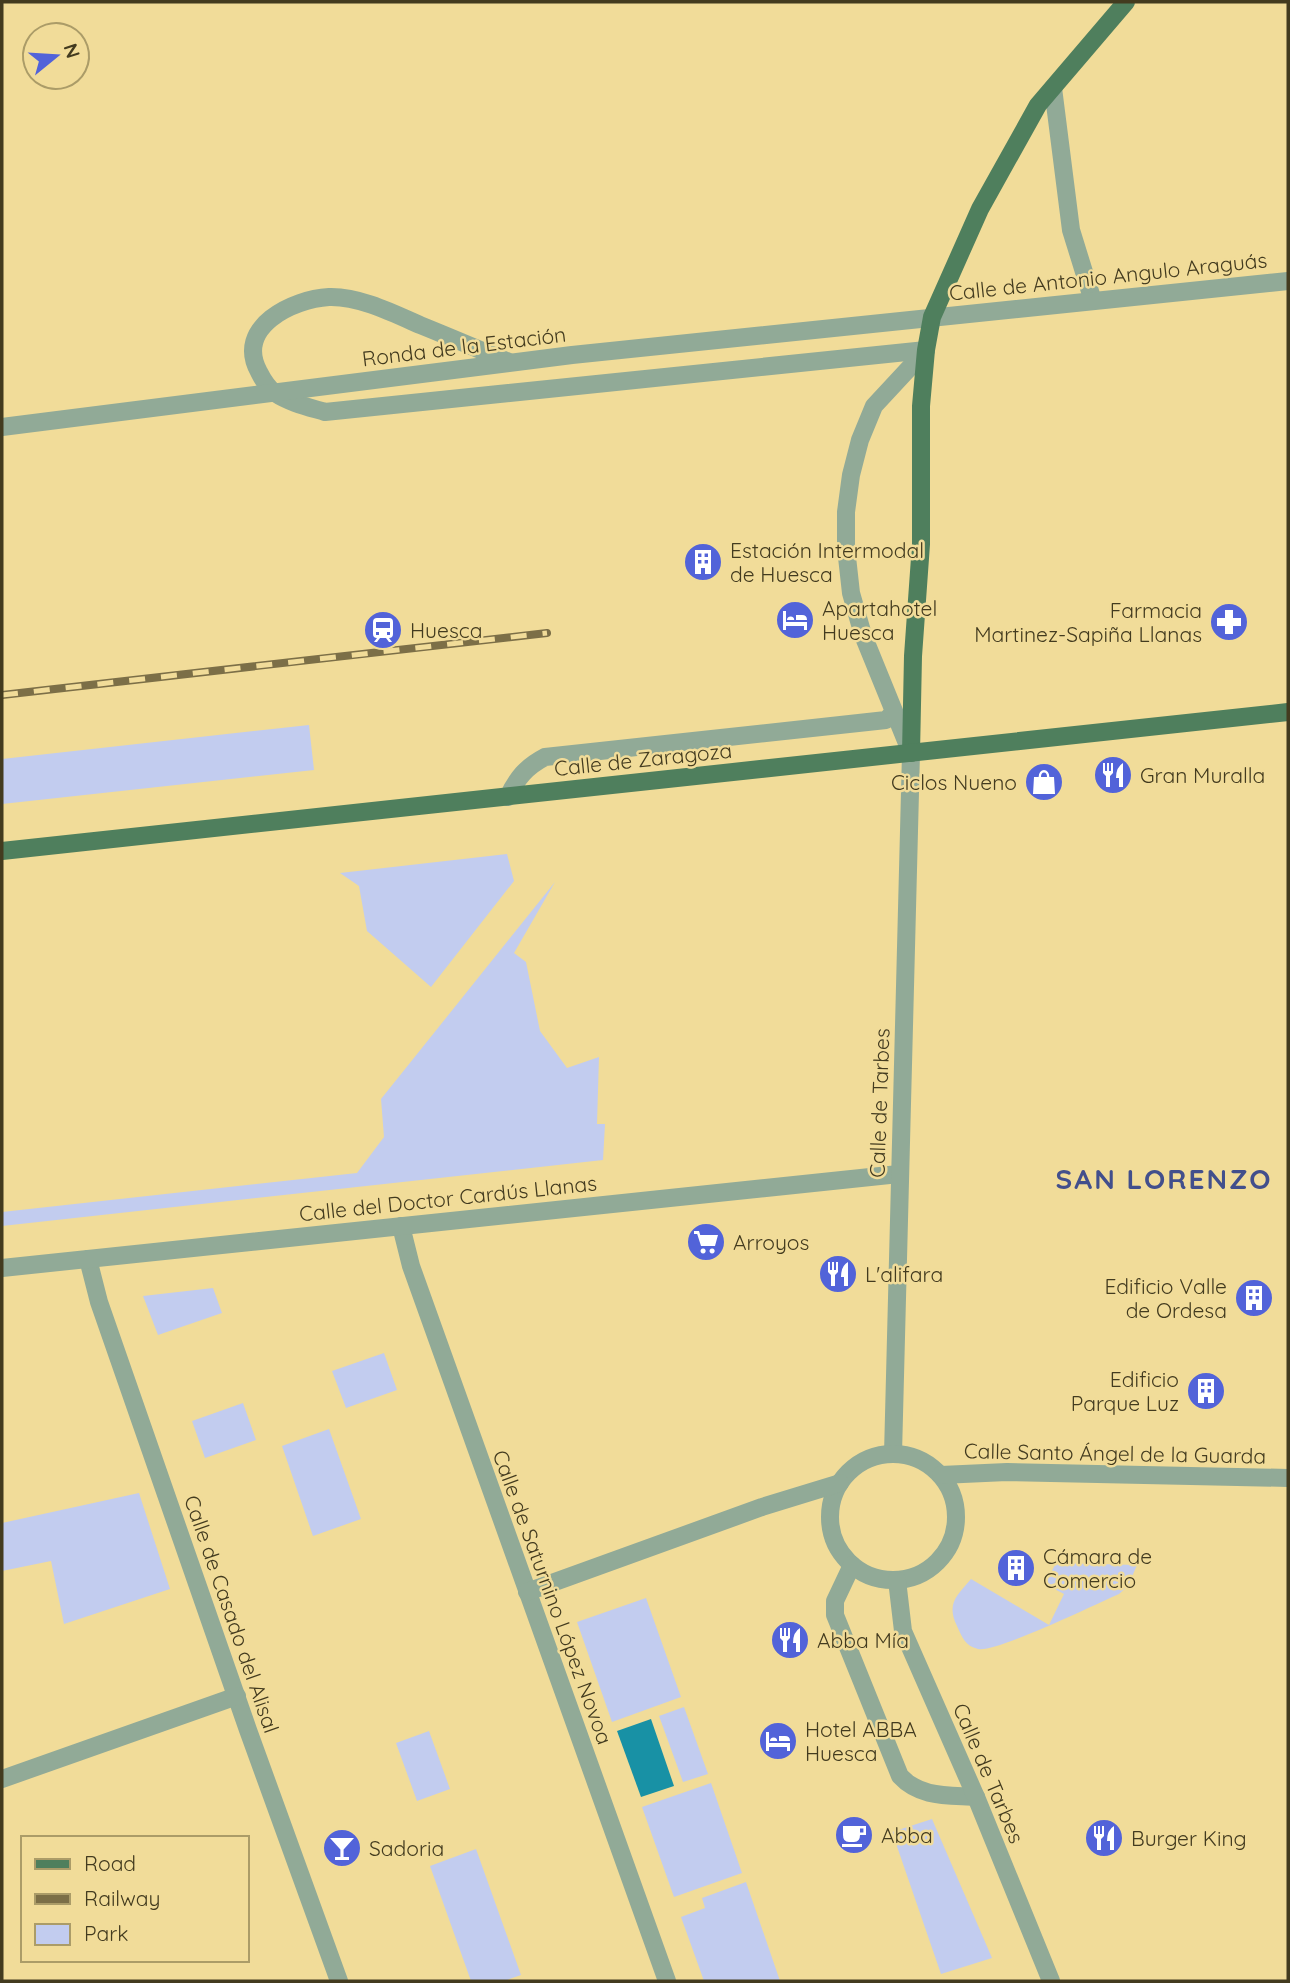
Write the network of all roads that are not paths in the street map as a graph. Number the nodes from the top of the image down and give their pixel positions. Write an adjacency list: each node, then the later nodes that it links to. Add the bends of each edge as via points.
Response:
1 (1126, 2): 2 (main road)
2 (1053, 88): 4 (street, via 1071,230); 5 (main road, via 1038,105 980,208)
3 (1288, 281): 4 (street, Calle de Antonio Angulo Araguás)
4 (1093, 301): 5 (street, Calle de Antonio Angulo Araguás)
5 (932, 317): 6 (main road); 7 (street, Ronda de la Estación)
6 (926, 350): 8 (street, via 325,412); 11 (street, via 874,406 860,440 846,512 852,593); 12 (main road)
7 (509, 362): 8 (street, Ronda de la Estación); 8 (street, via 364,303 332,297 306,300 273,316 253,348 255,365)
8 (274, 393): 9 (street, Ronda de la Estación)
9 (2, 428)
10 (1288, 712): 12 (main road, Calle de Zaragoza)
11 (893, 713): 12 (street); 13 (street, via 886,720 545,757 518,777)
12 (911, 753): 13 (main road, Calle de Zaragoza); 15 (street, Calle de Tarbes)
13 (508, 797): 14 (main road, Calle de Zaragoza)
14 (2, 851)
15 (900, 1174): 16 (street, Calle del Doctor Cardús Llanas); 19 (street, Calle de Tarbes)
16 (401, 1226): 17 (street, Calle del Doctor Cardús Llanas); 25 (street, Calle de Saturnino López Novoa, via 411,1266)
17 (88, 1259): 18 (street, Calle del Doctor Cardús Llanas); 26 (street, Calle de Casado del Alisal)
18 (2, 1268)
19 (893, 1454): 20 (street, via 920,1460); 22 (street, via 869,1458)
20 (941, 1475): 21 (street, Calle Santo Ángel de la Guarda, via 1007,1472); 24 (street, via 956,1507 952,1541 930,1568)
21 (1288, 1478)
22 (840, 1483): 23 (street, via 830,1517 840,1551); 25 (street)
23 (852, 1565): 24 (street, via 866,1574); 28 (street, via 835,1601 835,1615 900,1776 920,1791)
24 (897, 1580): 28 (street, Calle de Tarbes, via 903,1631)
25 (527, 1592): 30 (street, Calle de Saturnino López Novoa)
26 (237, 1696): 27 (street); 29 (street, Calle de Casado del Alisal)
27 (2, 1779)
28 (976, 1797): 31 (street, Calle de Tarbes)
29 (339, 1981)
30 (667, 1981)
31 (1051, 1981)

